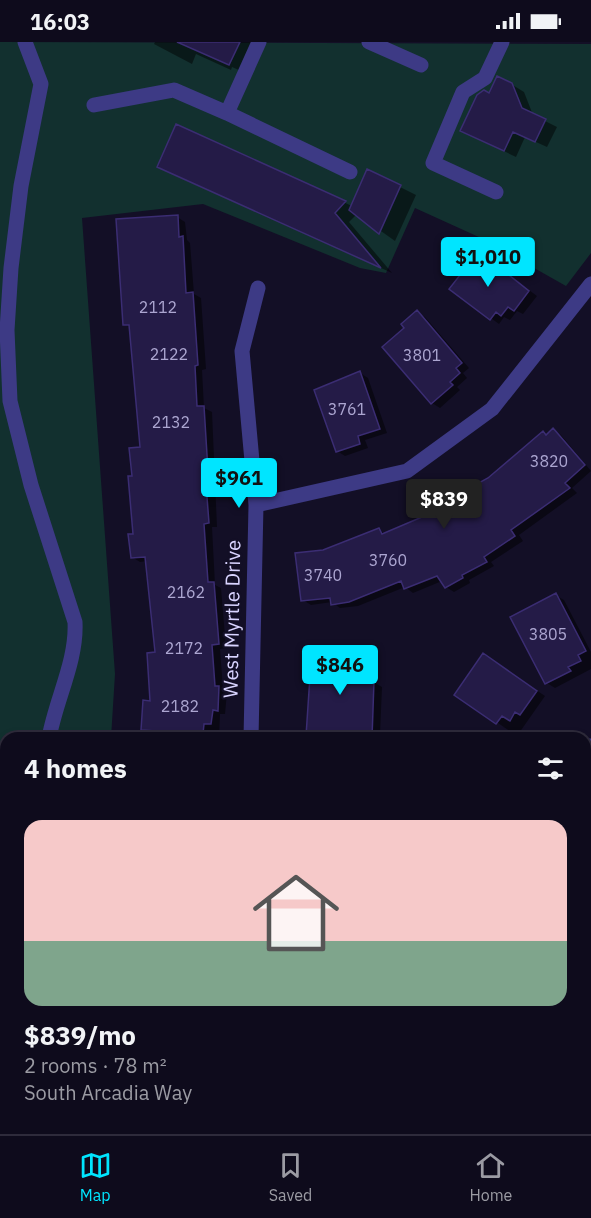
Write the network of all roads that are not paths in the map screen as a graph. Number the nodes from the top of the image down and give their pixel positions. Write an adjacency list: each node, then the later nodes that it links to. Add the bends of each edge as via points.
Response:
1 (25, 42): 13 (street, via 41,84 21,186 11,268 7,330 10,401 31,485 75,622 76,644)
2 (260, 42): 7 (street)
3 (369, 42): 5 (street)
4 (502, 42): 9 (street, via 485,78 463,92 433,163)
5 (420, 65)
6 (94, 105): 7 (street, via 174,90)
7 (227, 113): 8 (street)
8 (350, 172)
9 (496, 192)
10 (591, 284): 12 (street, via 492,409 407,471)
11 (258, 288): 12 (street, West Myrtle Drive, via 242,351)
12 (256, 505): 14 (street, West Myrtle Drive)
13 (50, 732)
14 (251, 732)

